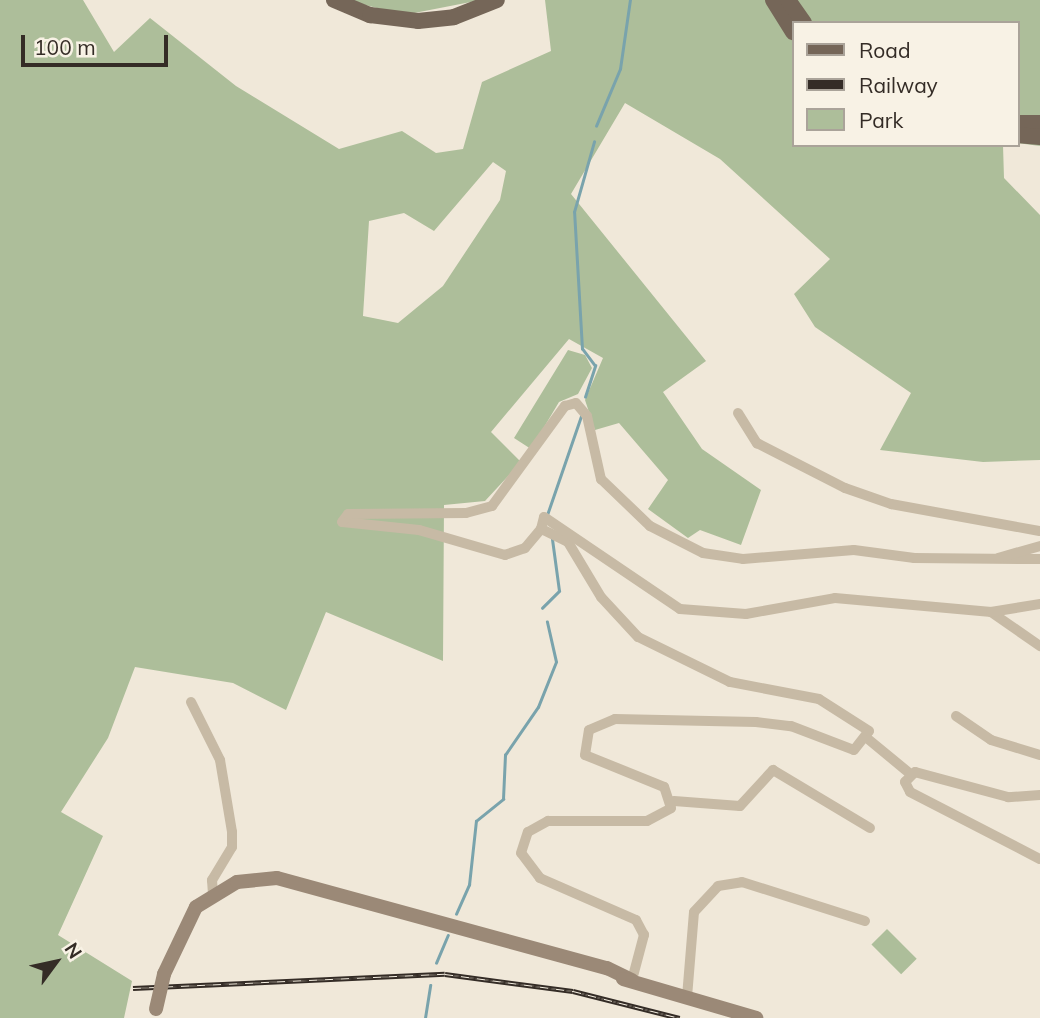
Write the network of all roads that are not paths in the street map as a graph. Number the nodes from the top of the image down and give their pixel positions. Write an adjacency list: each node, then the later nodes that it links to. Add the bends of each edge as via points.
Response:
1 (334, 0): 2 (main road, via 370,15 418,21 454,17)
2 (497, 0)
3 (773, 0): 6 (main road)
4 (788, 0): 5 (main road)
5 (803, 21)
6 (792, 30)
7 (1040, 123): 8 (main road)
8 (1019, 127)
9 (1019, 127): 11 (main road)
10 (1019, 127): 12 (main road)
11 (1040, 129)
12 (1040, 137)
13 (738, 413): 15 (street, via 757,443 845,488 891,504)
14 (541, 530): 18 (street, via 524,548 505,555 419,530 342,522 348,514 466,513 492,506 565,406 576,403 587,416 601,479 650,526 703,553 743,559 854,550); 20 (street, via 544,517 563,524 616,570 680,609 746,614 835,598); 24 (street, via 568,542 601,597 638,637 718,678 819,699 861,723)
15 (1040, 531)
16 (1040, 546): 18 (street)
17 (1040, 559): 18 (street)
18 (997, 560)
19 (1040, 604): 20 (street)
20 (991, 612): 21 (street)
21 (1040, 646)
22 (191, 702): 31 (street, via 220,760 232,832)
23 (956, 716): 25 (street, via 991,740)
24 (868, 738): 26 (street); 28 (street, via 846,749 791,726 709,720 615,719 589,730 583,749 592,761 664,788)
25 (1040, 755)
26 (908, 772): 27 (street, via 1008,797); 30 (street, via 910,792)
27 (1040, 795)
28 (674, 801): 29 (street, via 740,806 773,770); 33 (street, via 647,821 548,821 523,842 526,866 540,878 642,928)
29 (870, 828)
30 (1040, 859)
31 (213, 893): 33 (main road, via 262,878 302,882); 35 (main road, bridge, via 181,929)
32 (865, 921): 34 (street, via 742,881 718,886 694,912)
33 (632, 980): 34 (main road)
34 (687, 997): 36 (main road)
35 (155, 1013)
36 (756, 1018)

